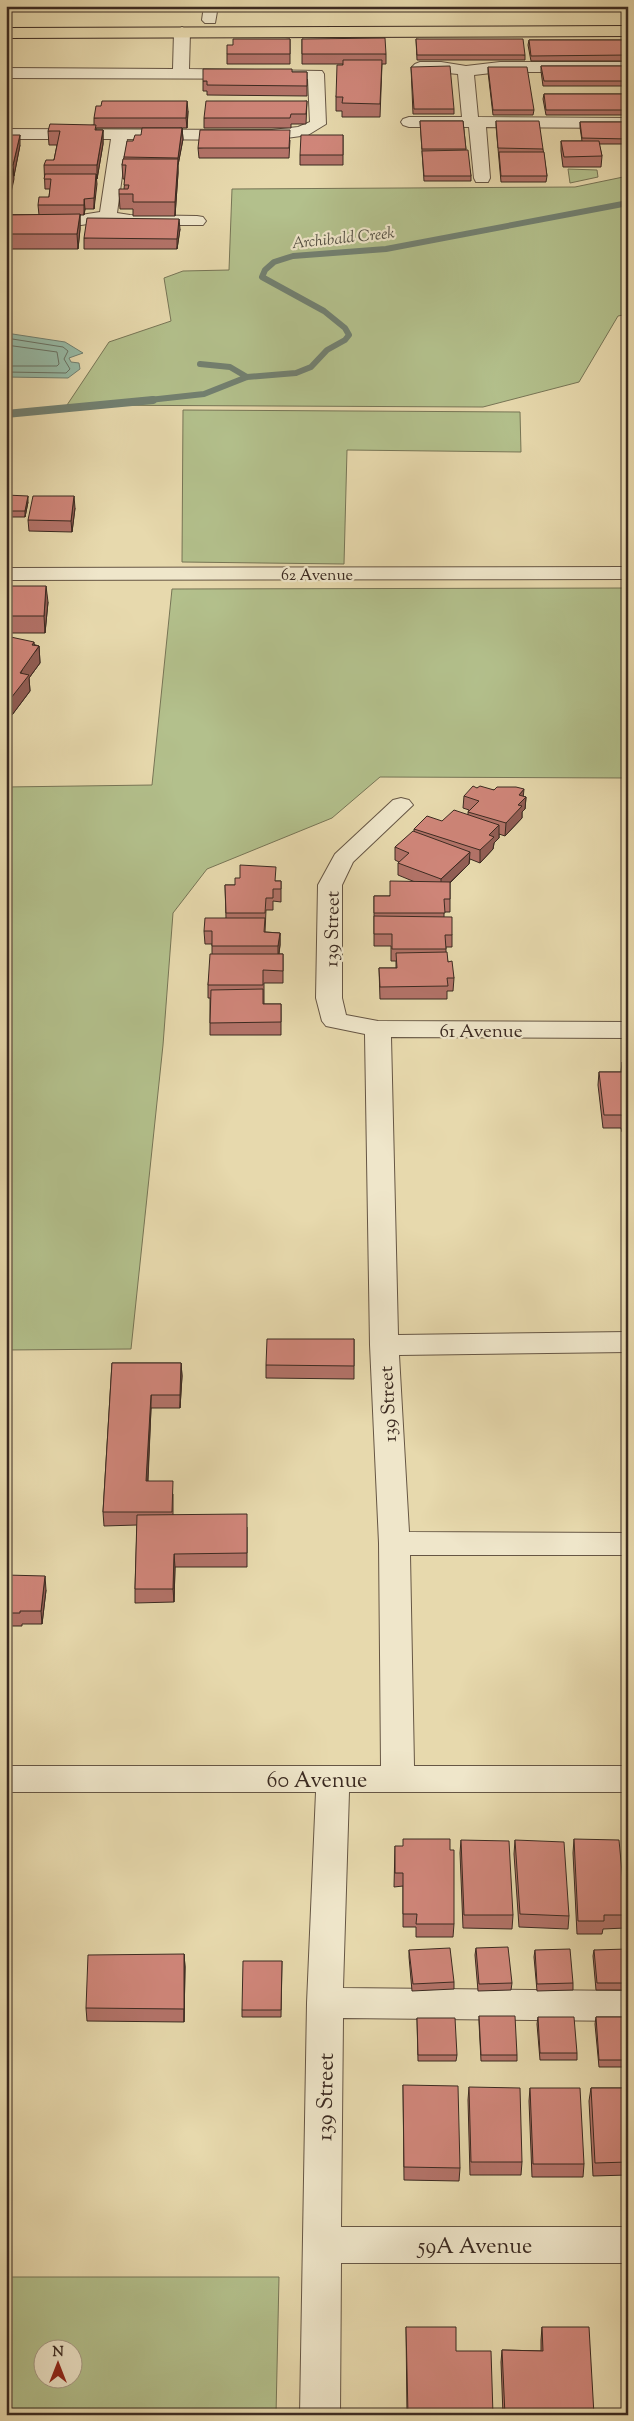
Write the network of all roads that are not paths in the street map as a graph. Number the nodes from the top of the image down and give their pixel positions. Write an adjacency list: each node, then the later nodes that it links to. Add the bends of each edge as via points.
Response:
1 (211, 13): 2 (main road); 3 (main road)
2 (628, 20)
3 (6, 21)
4 (628, 31): 5 (main road)
5 (182, 32): 6 (main road); 11 (street)
6 (6, 33)
7 (420, 67): 9 (street)
8 (628, 67): 9 (street, via 500,67)
9 (466, 72): 13 (street)
10 (6, 73): 11 (street)
11 (181, 73): 16 (street, via 316,74 318,124 302,132 272,135)
12 (409, 122): 13 (street)
13 (473, 122): 14 (street); 17 (street)
14 (628, 123)
15 (6, 134): 16 (street)
16 (120, 134): 18 (street)
17 (482, 178)
18 (108, 216): 19 (street, via 81,220); 20 (street, via 130,220)
19 (6, 220)
20 (197, 221)
21 (628, 573): 22 (street, 62 Avenue)
22 (6, 574)
23 (401, 805): 24 (street, 139 Street, via 344,858 330,885 329,998)
24 (335, 1020): 25 (street, 61 Avenue)
25 (378, 1029): 26 (street, 61 Avenue); 28 (street, 139 Street)
26 (628, 1030)
27 (628, 1342): 28 (street)
28 (384, 1345): 29 (street, 139 Street)
29 (394, 1543): 30 (street); 32 (street, 139 Street)
30 (628, 1544)
31 (6, 1778): 33 (street, 60 Avenue)
32 (398, 1778): 33 (street, 60 Avenue); 34 (street, 60 Avenue)
33 (333, 1779): 35 (street, 139 Street)
34 (628, 1779)
35 (325, 2003): 36 (street); 37 (street, 139 Street)
36 (628, 2006)
37 (322, 2245): 38 (street, 59A Avenue); 39 (street, 139 Street)
38 (628, 2245)
39 (320, 2415)

